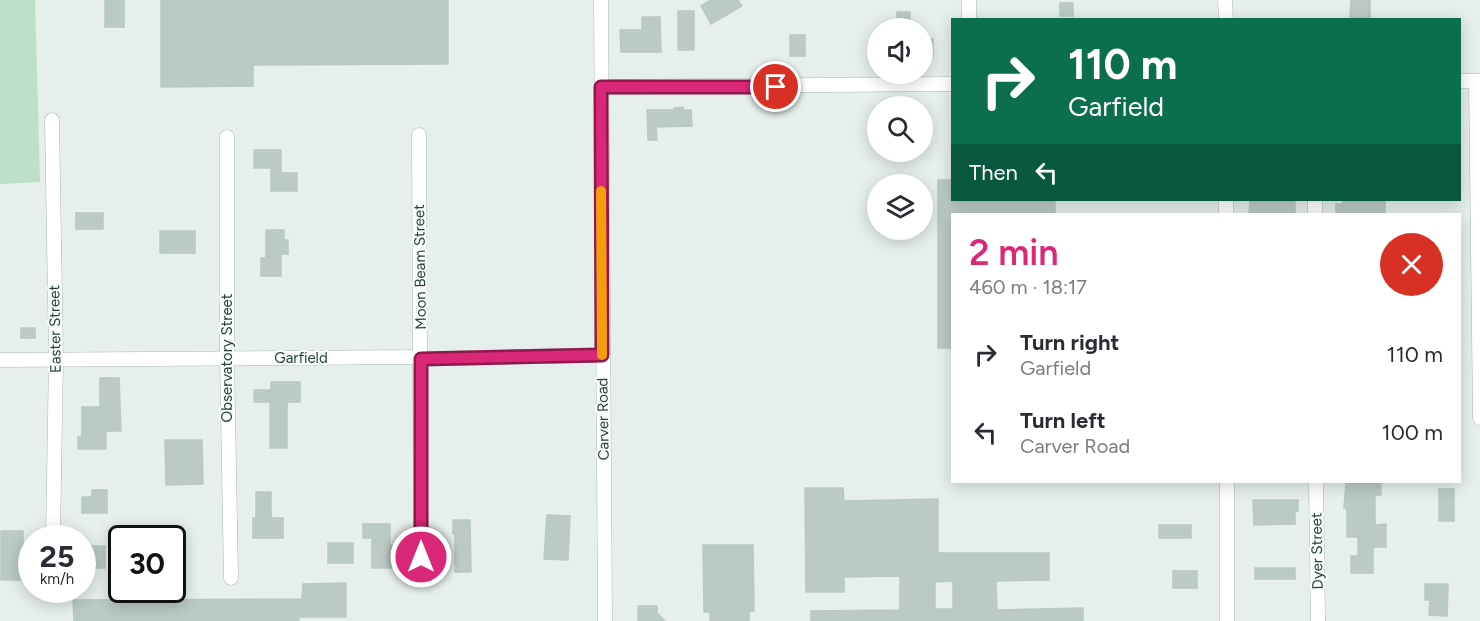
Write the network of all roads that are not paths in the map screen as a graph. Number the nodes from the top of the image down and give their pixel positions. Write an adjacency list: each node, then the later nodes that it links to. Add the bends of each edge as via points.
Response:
1 (601, 0): 9 (street, Carver Road)
2 (969, 0): 4 (street)
3 (1226, 0): 5 (street)
4 (969, 18)
5 (1226, 18)
6 (1461, 81): 7 (street)
7 (1478, 81): 18 (street)
8 (951, 84): 9 (street)
9 (601, 87): 13 (street, Carver Road)
10 (52, 120): 15 (street, Easter Street)
11 (419, 135): 16 (street, Moon Beam Street)
12 (227, 137): 14 (street, Observatory Street)
13 (602, 355): 16 (street, Garfield); 24 (street, Carver Road)
14 (227, 358): 15 (street, Garfield); 16 (street, Garfield); 22 (street, Observatory Street)
15 (56, 359): 17 (street, Garfield); 21 (street, Easter Street)
16 (421, 359): 23 (street, Moon Beam Street)
17 (0, 360)
18 (1480, 418)
19 (1227, 483): 25 (street)
20 (1316, 483): 26 (street, Dyer Street)
21 (53, 525)
22 (231, 578)
23 (421, 579)
24 (605, 621)
25 (1227, 621)
26 (1318, 621)

